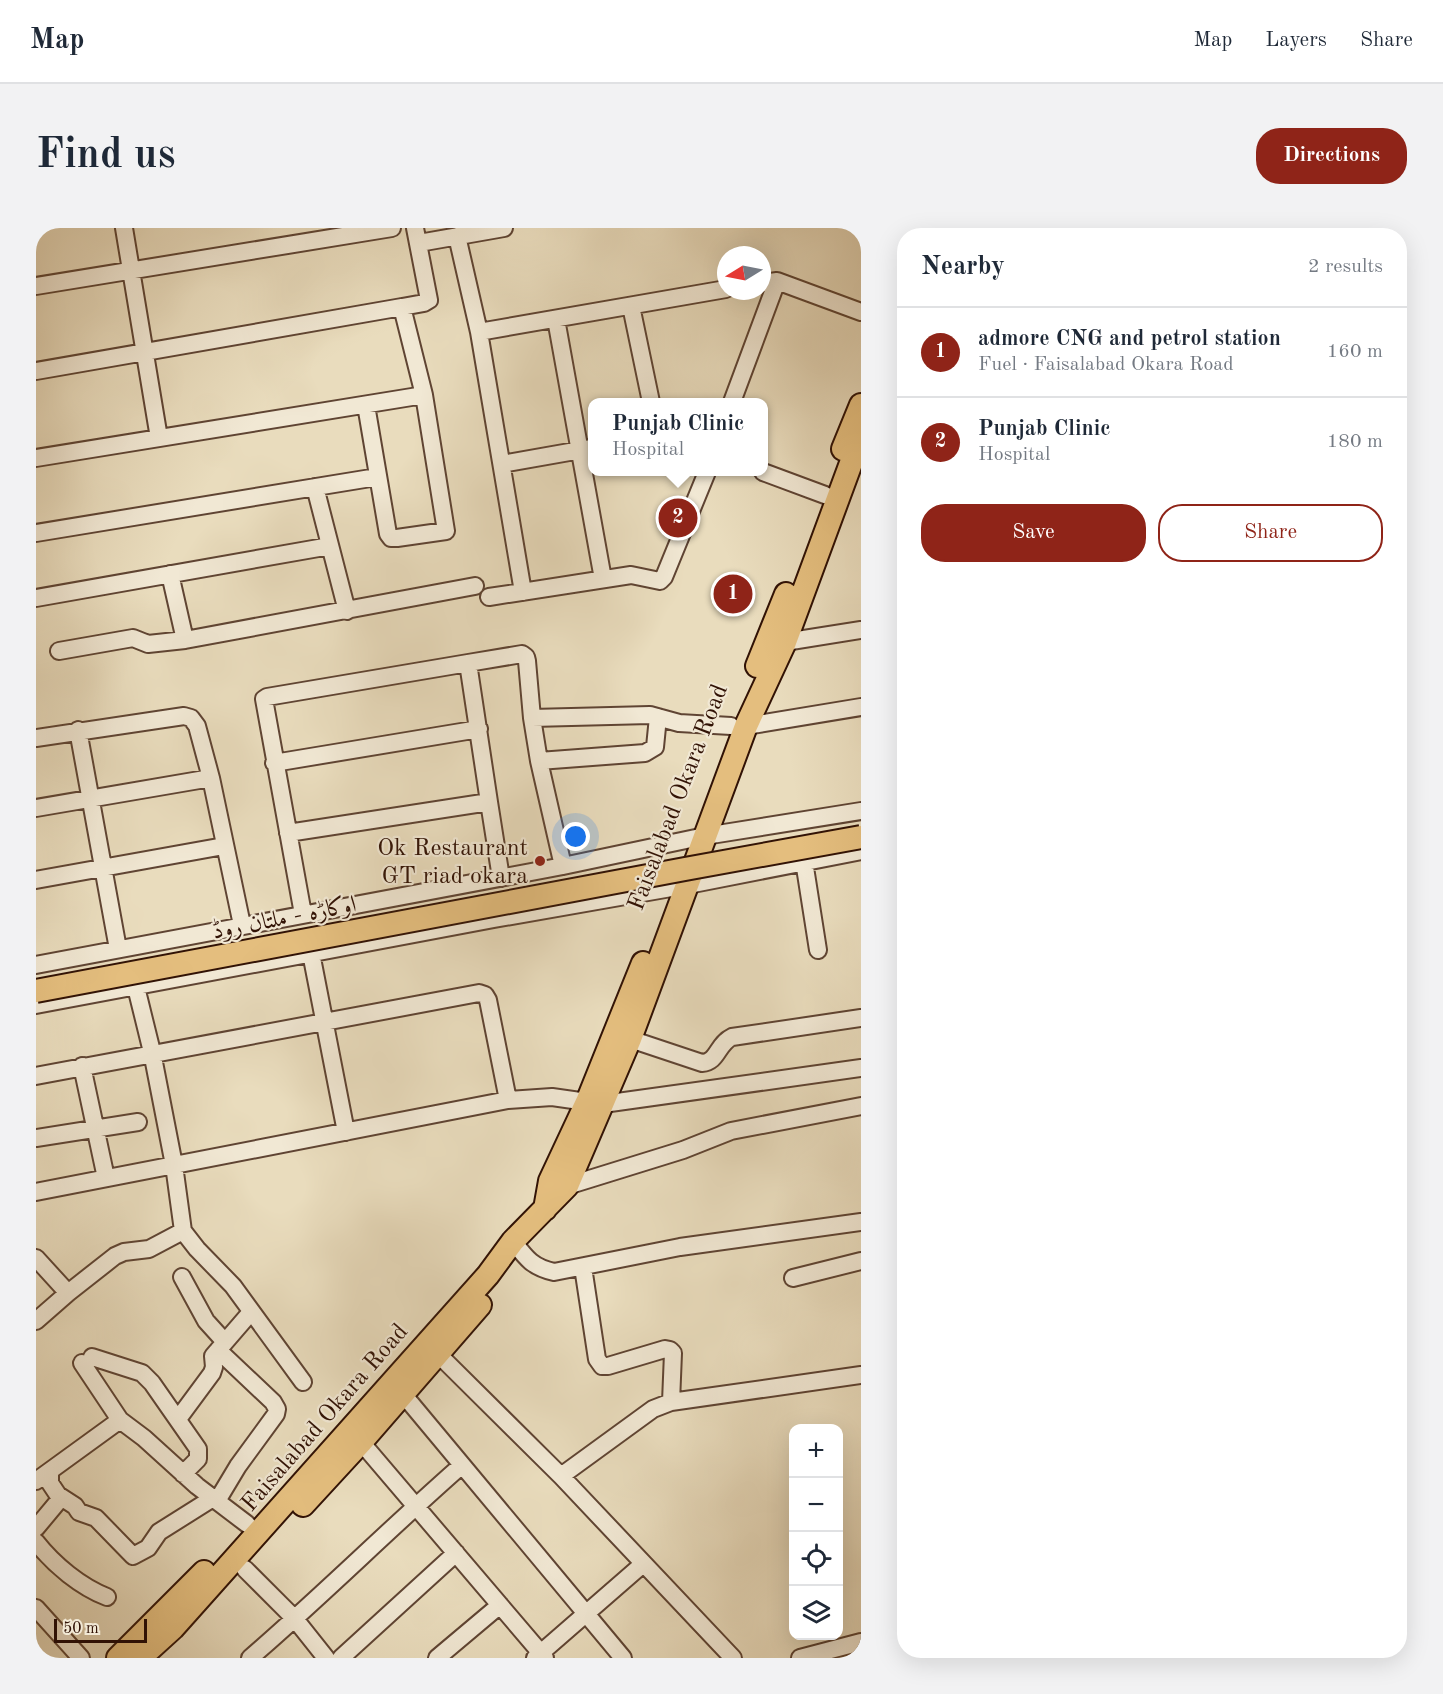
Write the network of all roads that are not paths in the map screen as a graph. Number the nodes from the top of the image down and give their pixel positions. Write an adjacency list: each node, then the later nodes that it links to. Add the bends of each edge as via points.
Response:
1 (124, 228): 7 (street)
2 (392, 228): 7 (street)
3 (504, 228): 4 (street)
4 (484, 230): 6 (street)
5 (417, 235): 6 (street); 13 (street, via 429,300)
6 (457, 236): 16 (street)
7 (131, 270): 9 (street); 17 (street)
8 (771, 283): 14 (street)
9 (36, 286)
10 (717, 292): 12 (street)
11 (763, 300): 21 (street)
12 (631, 306): 15 (street); 20 (street)
13 (402, 307): 17 (street); 19 (street)
14 (861, 312)
15 (556, 319): 16 (street); 26 (street)
16 (479, 332): 28 (street)
17 (144, 352): 18 (street); 25 (street)
18 (36, 371)
19 (424, 395): 22 (street); 33 (street, via 446,531 391,538)
20 (650, 398)
21 (733, 398)
22 (366, 405): 25 (street); 33 (street)
23 (861, 405): 35 (main road, Faisalabad Okara Road)
24 (861, 436): 47 (main road, Faisalabad Okara Road)
25 (159, 438): 27 (street)
26 (586, 450): 28 (street); 29 (street)
27 (36, 458)
28 (501, 464): 41 (street)
29 (588, 465)
30 (768, 473): 35 (street)
31 (589, 476): 39 (street)
32 (705, 476): 39 (street, via 664,577 660,581 632,575)
33 (377, 477): 34 (street)
34 (315, 487): 36 (street); 37 (street)
35 (825, 495): 53 (main road, Faisalabad Okara Road)
36 (37, 529)
37 (330, 546): 38 (street); 44 (street)
38 (170, 574): 43 (street); 46 (street)
39 (603, 579): 41 (street)
40 (475, 586): 44 (street)
41 (524, 592): 42 (street)
42 (489, 597)
43 (36, 598)
44 (347, 611): 46 (street)
45 (861, 630): 47 (street)
46 (185, 640): 48 (street, via 148,644 133,638)
47 (785, 642): 53 (main road, Faisalabad Okara Road)
48 (59, 651)
49 (468, 663): 52 (street, via 522,654 526,657); 54 (street); 58 (street, via 267,697 263,702)
50 (861, 707): 53 (street)
51 (658, 717): 52 (street); 53 (street, via 679,723); 57 (street, via 655,747 645,753)
52 (532, 718): 57 (street)
53 (738, 726): 67 (main road, Faisalabad Okara Road)
54 (479, 729): 58 (street); 61 (street)
55 (78, 730): 56 (street); 59 (street, via 191,718 197,726); 60 (street)
56 (36, 738)
57 (539, 761): 71 (street)
58 (274, 763): 65 (street)
59 (211, 778): 60 (street); 68 (street)
60 (90, 798): 62 (street); 72 (street)
61 (489, 802): 65 (street); 73 (street)
62 (36, 808)
63 (861, 811): 67 (street)
64 (861, 823): 82 (main road, اوکاڑہ - ملتان روڈ)
65 (288, 833): 76 (street)
66 (861, 837): 84 (main road, اوکاڑہ - ملتان روڈ, bridge)
67 (698, 838): 71 (street); 75 (main road, Faisalabad Okara Road)
68 (224, 846): 72 (street); 77 (street)
69 (861, 851): 70 (street)
70 (804, 861): 75 (street); 79 (street)
71 (563, 866): 73 (street)
72 (103, 868): 74 (street); 78 (street)
73 (501, 878): 76 (street)
74 (36, 880)
75 (680, 886): 80 (street); 88 (main road, Faisalabad Okara Road); 94 (main road, Faisalabad Okara Road)
76 (303, 914): 77 (street)
77 (242, 925): 78 (street)
78 (118, 949): 81 (street)
79 (818, 950)
80 (311, 953): 83 (street); 87 (street)
81 (36, 965)
82 (36, 976)
83 (136, 987): 85 (street); 89 (street)
84 (36, 991)
85 (36, 1005)
86 (861, 1018): 88 (street, via 732,1037 720,1045 713,1060 707,1063)
87 (325, 1021): 89 (street); 93 (street, via 484,995); 98 (street)
88 (630, 1039): 94 (main road, Faisalabad Okara Road)
89 (152, 1052): 90 (street); 100 (street)
90 (82, 1066): 92 (street); 97 (street)
91 (861, 1068): 94 (street)
92 (36, 1076)
93 (508, 1100): 94 (street, via 552,1097); 98 (street)
94 (595, 1103): 102 (main road, Faisalabad Okara Road); 104 (main road, Faisalabad Okara Road, via 550,1181)
95 (861, 1106): 102 (street, via 731,1131)
96 (138, 1122): 97 (street)
97 (96, 1129): 99 (street); 101 (street)
98 (346, 1132): 100 (street)
99 (36, 1138)
100 (174, 1165): 101 (street); 106 (street)
101 (106, 1178): 103 (street)
102 (567, 1186): 104 (main road, Faisalabad Okara Road)
103 (36, 1191)
104 (544, 1209): 107 (main road, Faisalabad Okara Road)
105 (861, 1222): 110 (street, via 680,1247)
106 (183, 1231): 113 (street, via 149,1249 115,1256); 114 (street)
107 (513, 1241): 110 (street, via 528,1261 541,1269 554,1272); 117 (main road, via 500,1282); 132 (main road, via 481,1260); 147 (main road, Faisalabad Okara Road, via 488,1275 173,1628)
108 (36, 1258): 113 (street)
109 (861, 1261): 112 (street)
110 (583, 1267): 121 (street, via 597,1359 602,1366 608,1366 670,1350)
111 (182, 1277): 116 (street)
112 (794, 1278)
113 (68, 1293): 115 (street)
114 (251, 1312): 116 (street); 119 (street)
115 (36, 1321)
116 (222, 1346): 122 (street, via 213,1356 212,1373); 130 (street, via 277,1408)
117 (438, 1354): 120 (main road); 128 (street)
118 (861, 1375): 121 (street)
119 (303, 1383)
120 (403, 1394): 124 (main road); 125 (street)
121 (671, 1402): 128 (street, via 653,1409)
122 (178, 1419): 123 (street, via 142,1373 87,1360); 126 (street, via 199,1455)
123 (120, 1420): 126 (street); 127 (street)
124 (361, 1442): 131 (street); 137 (main road)
125 (462, 1465): 131 (street); 141 (street)
126 (183, 1474): 130 (street)
127 (43, 1476): 129 (street)
128 (561, 1476): 136 (street)
129 (61, 1498): 130 (street, via 79,1512 96,1518 133,1556 148,1548 159,1532); 133 (street)
130 (215, 1499): 132 (street)
131 (415, 1506): 135 (street); 142 (street)
132 (248, 1524): 146 (main road)
133 (36, 1528)
134 (36, 1542): 138 (street, via 46,1555 82,1583)
135 (456, 1553): 139 (street); 151 (street)
136 (643, 1564): 141 (street); 154 (street)
137 (245, 1569): 142 (street); 148 (main road, via 189,1631)
138 (107, 1597)
139 (500, 1605): 144 (street); 152 (street)
140 (36, 1608): 145 (street)
141 (585, 1614): 144 (street); 153 (street)
142 (295, 1619): 149 (street); 150 (street)
143 (861, 1642): 155 (street)
144 (540, 1656)
145 (81, 1658)
146 (118, 1658)
147 (140, 1658)
148 (157, 1658)
149 (250, 1658)
150 (326, 1658)
151 (341, 1658)
152 (437, 1658)
153 (623, 1658)
154 (733, 1658)
155 (800, 1658)

